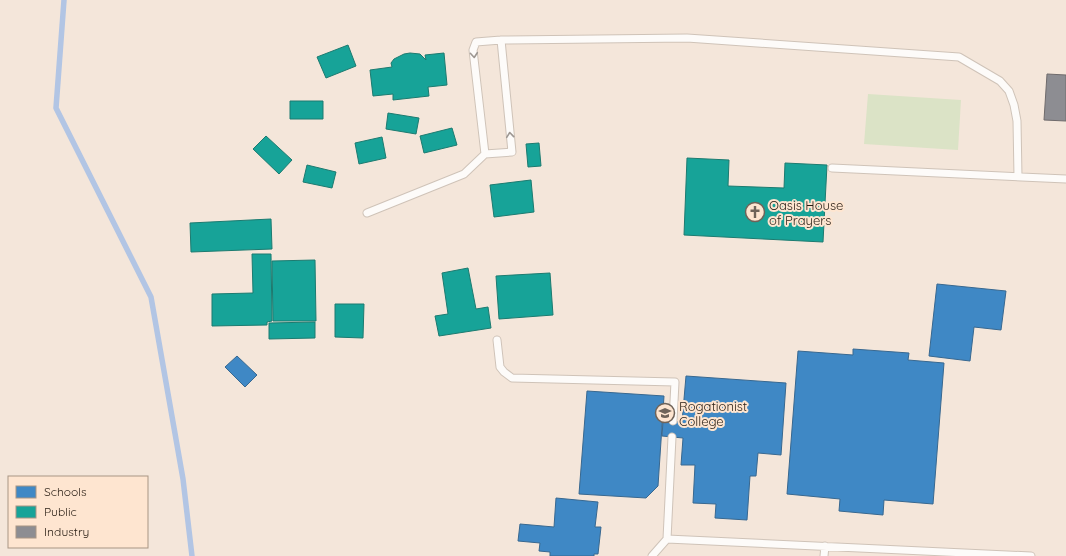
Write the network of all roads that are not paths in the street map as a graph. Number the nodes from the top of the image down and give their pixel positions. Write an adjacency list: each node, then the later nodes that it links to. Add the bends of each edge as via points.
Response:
1 (501, 40): 2 (lane, one-way to 2, via 476,42 473,50); 2 (lane, one-way to 1, via 512,152); 4 (lane, via 687,38 959,57 1000,81 1009,91 1017,121)
2 (485, 154): 6 (lane, via 464,174)
3 (832, 168): 4 (lane)
4 (1018, 177): 5 (lane)
5 (1066, 179)
6 (367, 213)
7 (497, 340): 8 (lane, via 500,367 512,378 675,382)
8 (673, 422)
9 (672, 437): 10 (lane)
10 (667, 539): 11 (lane); 12 (lane)
11 (825, 546): 13 (lane); 14 (lane)
12 (652, 556)
13 (824, 556)
14 (1031, 556)

